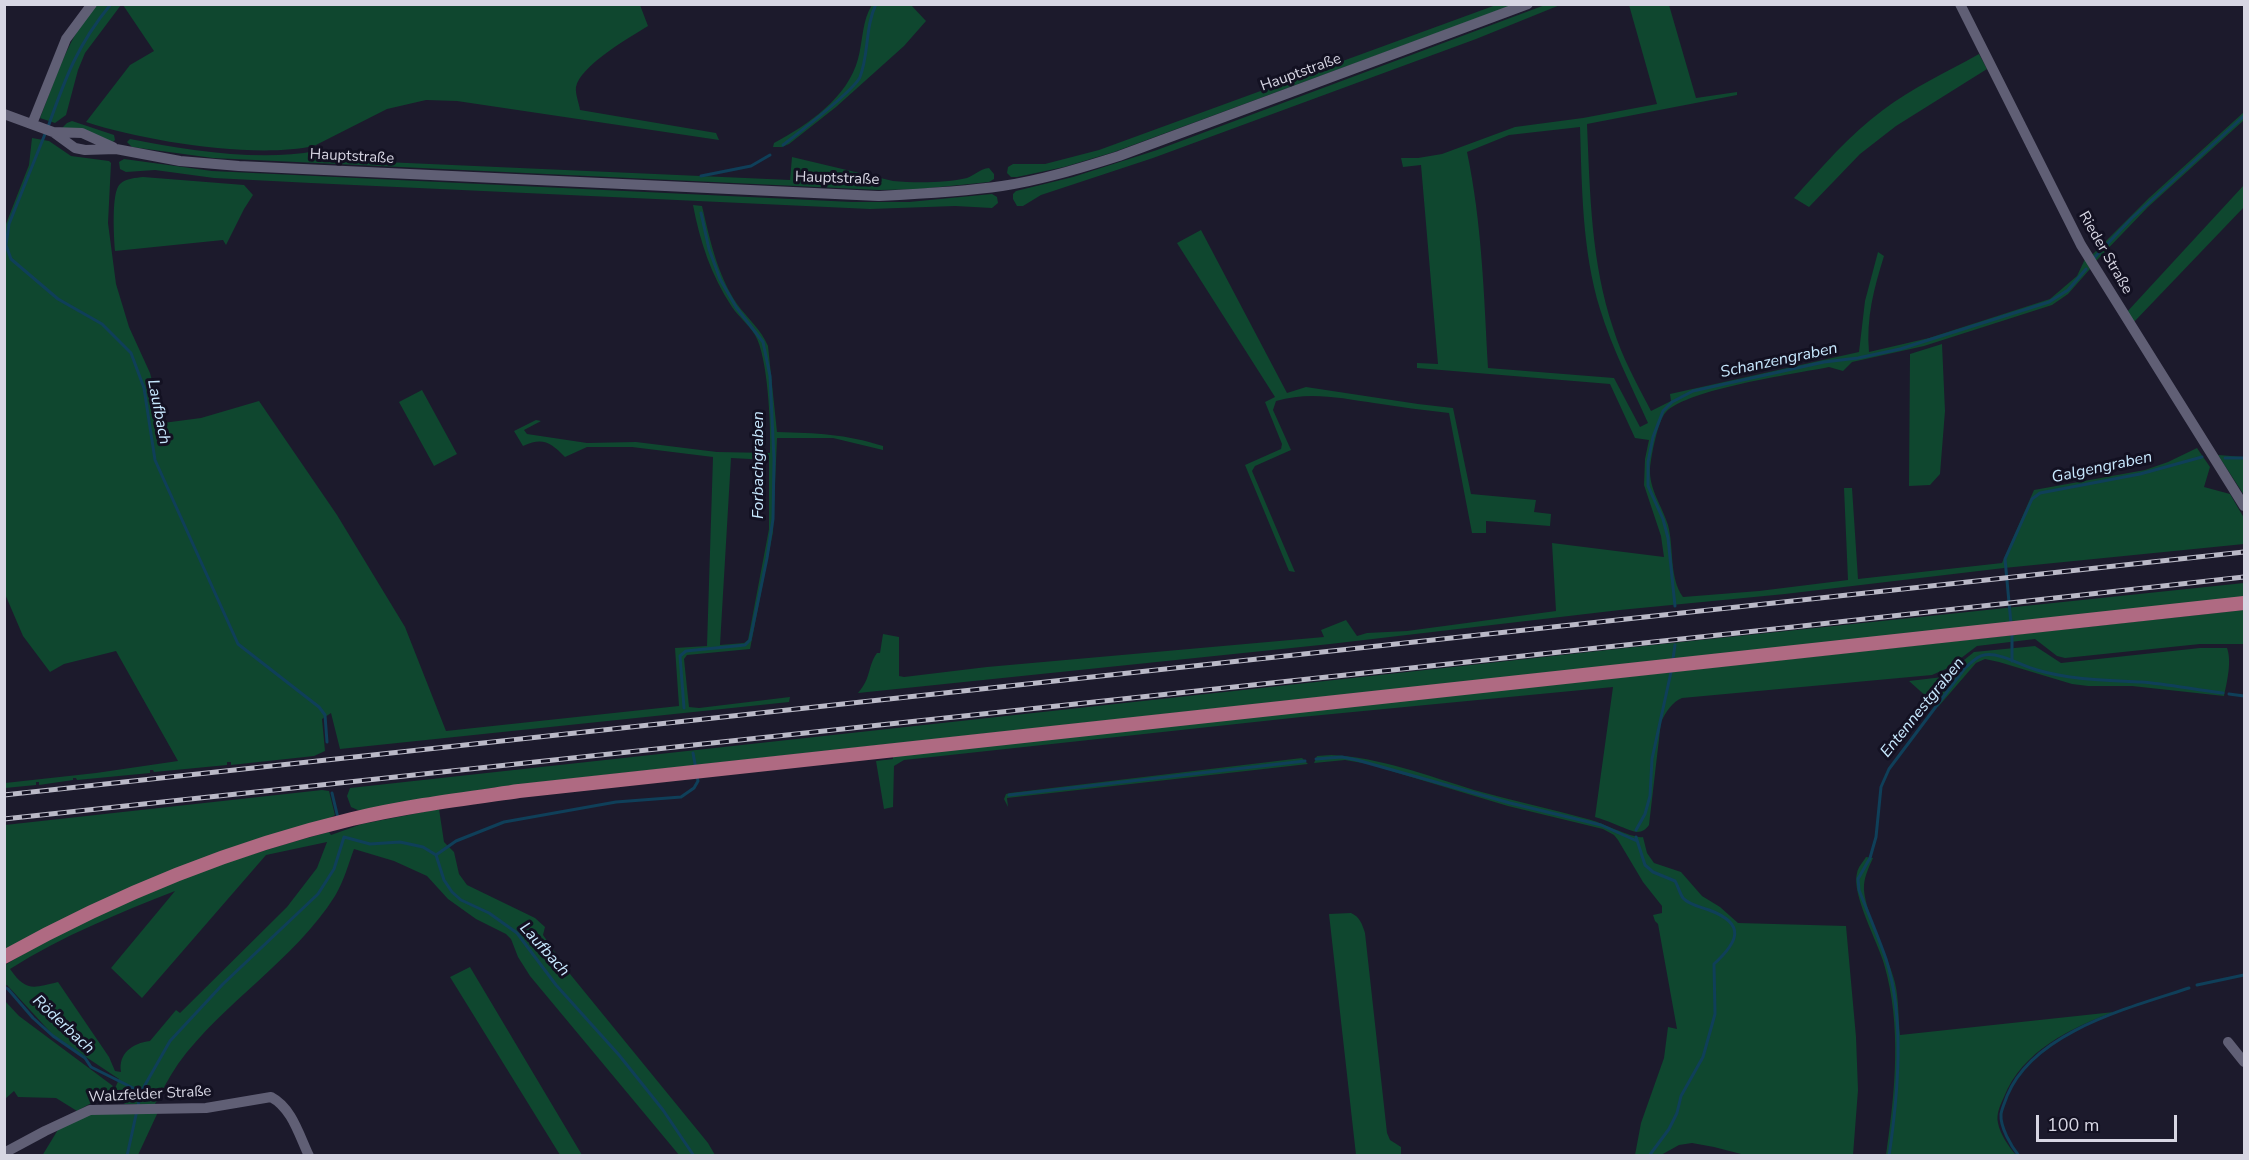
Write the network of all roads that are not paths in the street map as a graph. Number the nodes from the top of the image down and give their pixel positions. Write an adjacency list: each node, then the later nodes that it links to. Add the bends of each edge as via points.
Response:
1 (92, 4): 5 (street, via 66,39)
2 (1528, 4): 5 (street, Hauptstraße, via 1119,156 1056,175 950,192 878,196 239,166 180,161 116,149 85,150)
3 (1960, 4): 6 (street, Rieder Straße, via 2081,245)
4 (4, 114): 5 (street, Hauptstraße)
5 (45, 129)
6 (2244, 506)
7 (2244, 603): 8 (main road, via 519,791 432,804 326,826 224,857 87,914)
8 (4, 957)
9 (2228, 1042): 10 (street)
10 (2244, 1062)
11 (4, 1153): 12 (street, Walzfelder Straße, via 90,1110 206,1108 271,1097 290,1114)
12 (309, 1155)

